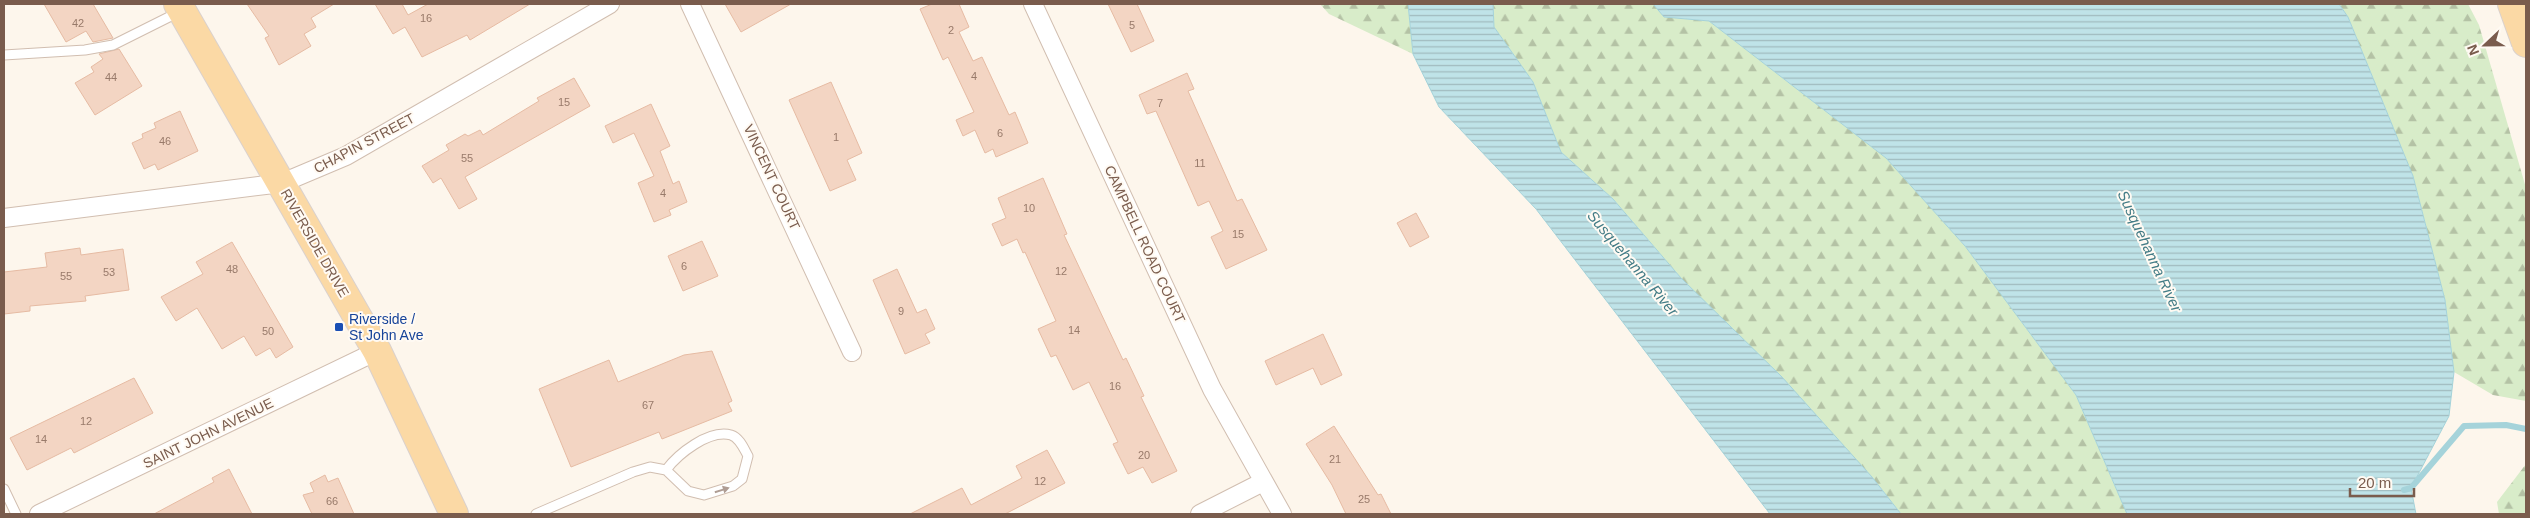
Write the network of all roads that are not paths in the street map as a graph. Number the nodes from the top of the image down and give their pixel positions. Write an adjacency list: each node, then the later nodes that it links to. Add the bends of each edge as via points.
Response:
1 (610, 4): 8 (street, CHAPIN STREET, via 346,156)
2 (690, 4): 11 (street, VINCENT COURT)
3 (1032, 4): 13 (street, CAMPBELL ROAD COURT, via 1212,389)
4 (2512, 4): 6 (main road)
5 (180, 7): 7 (lane, via 113,45); 8 (main road, RIVERSIDE DRIVE)
6 (2526, 43)
7 (4, 55)
8 (282, 183): 9 (street, CHAPIN STREET); 10 (main road, RIVERSIDE DRIVE)
9 (4, 218)
10 (377, 351): 16 (street, SAINT JOHN AVENUE); 17 (main road, RIVERSIDE DRIVE)
11 (852, 352)
12 (666, 470): 12 (lane, one-way to 12, via 688,491 704,495 733,486 742,479 748,456 739,440 731,435 719,436 689,447 676,456); 18 (lane, via 650,467 632,472)
13 (1263, 482): 19 (street); 20 (street, CAMPBELL ROAD COURT)
14 (4, 489): 15 (lane)
15 (16, 514)
16 (39, 514)
17 (454, 514)
18 (536, 514)
19 (1200, 514)
20 (1282, 514)

